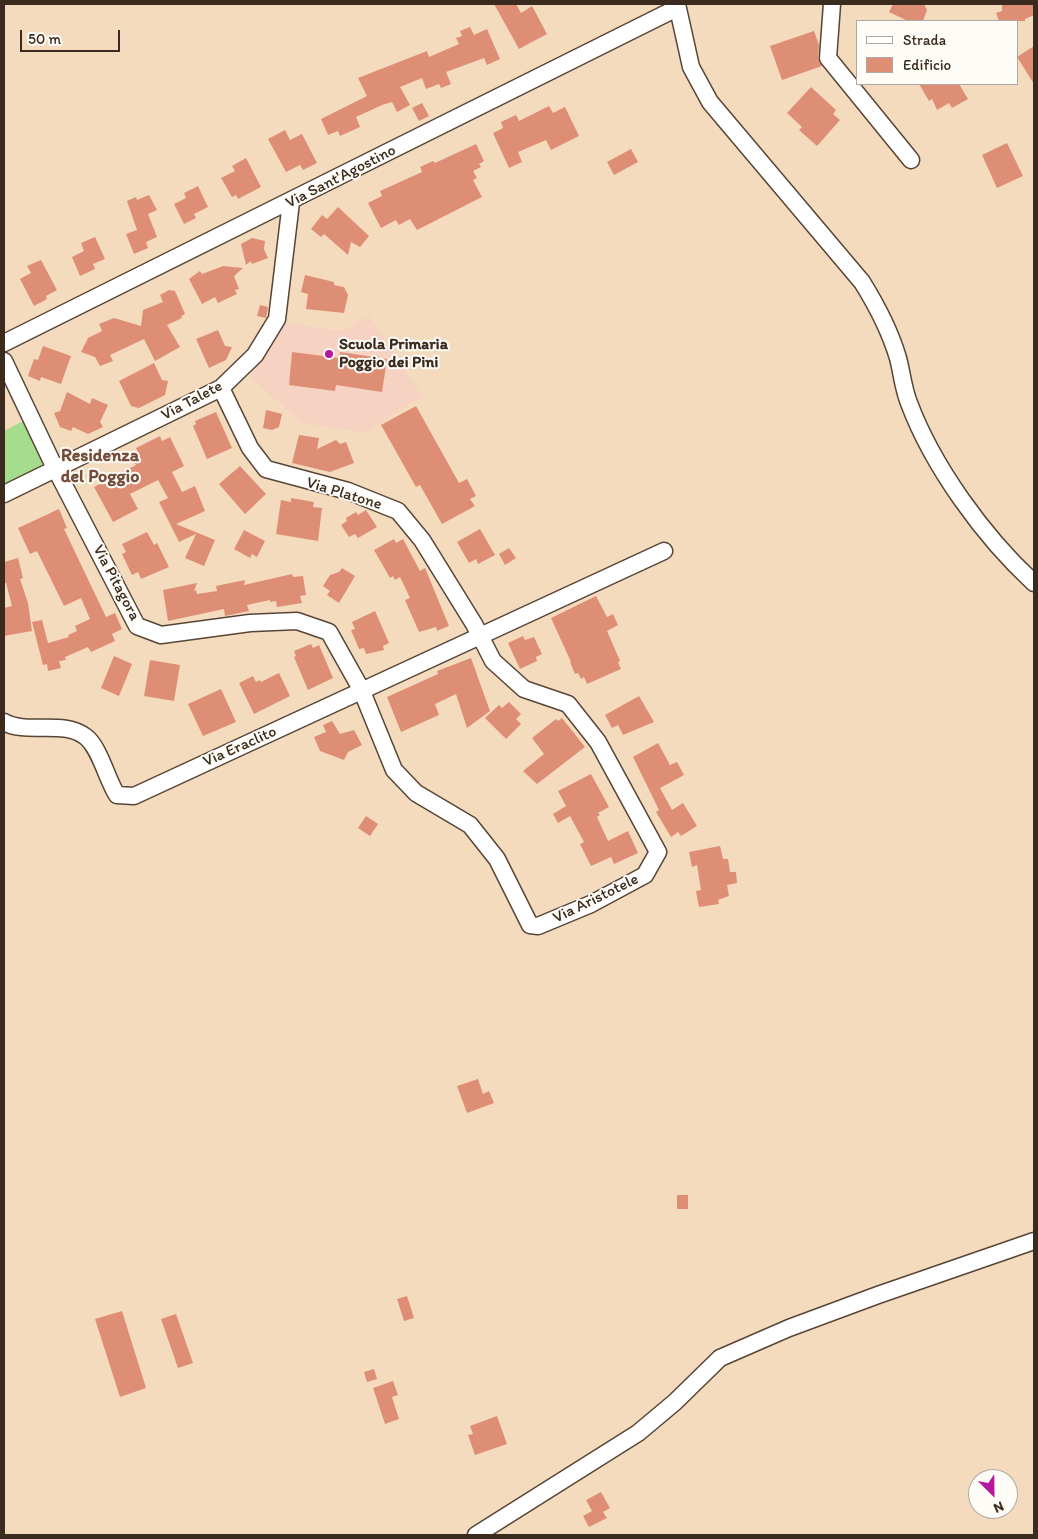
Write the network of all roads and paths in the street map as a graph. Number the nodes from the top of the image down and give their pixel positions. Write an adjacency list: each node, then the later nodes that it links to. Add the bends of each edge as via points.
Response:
1 (832, 4): 3 (street, via 828,58)
2 (677, 6): 4 (street, Via Sant'Agostino); 11 (street, via 691,67 710,102 862,282 881,314 908,400 924,438 965,503 1014,565)
3 (911, 160)
4 (291, 202): 5 (street, Via Sant'Agostino); 7 (street, Via Talete, via 277,319 255,355)
5 (4, 343)
6 (4, 360): 8 (street, Via Pitagora)
7 (221, 388): 8 (street, Via Talete); 12 (street, Via Platone, via 250,448 266,470 348,491 398,511 422,540)
8 (56, 470): 9 (street, Via Talete); 13 (street, Via Pitagora, via 137,626 161,635 250,623 297,621 329,632)
9 (4, 494)
10 (664, 551): 12 (street, Via Eraclito)
11 (1034, 584)
12 (479, 635): 13 (street, Via Eraclito); 13 (street, Via Aristotele, via 493,660 505,672 524,689 568,704 598,742 658,852 645,876 591,904 538,926 530,925 497,859 470,825 416,793 394,770)
13 (361, 689): 14 (street, Via Eraclito, via 134,796 117,795 94,746 86,737 74,731)
14 (4, 722)
15 (1034, 1241): 16 (street, via 789,1328 720,1358 638,1433)
16 (476, 1535)

